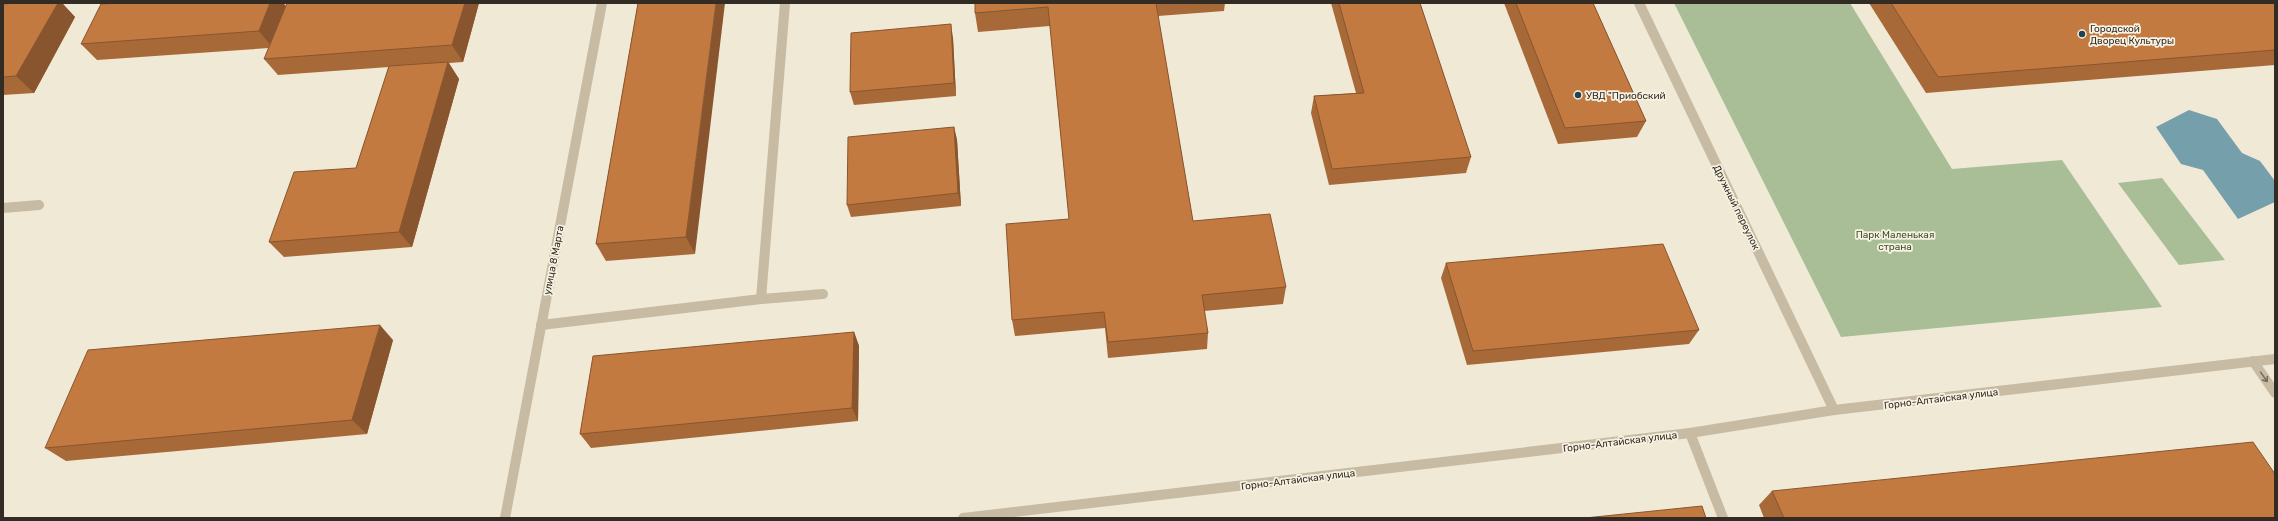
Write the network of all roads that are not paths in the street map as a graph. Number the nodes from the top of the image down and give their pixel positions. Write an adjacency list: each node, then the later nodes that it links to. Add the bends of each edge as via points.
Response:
1 (602, 3): 8 (street, улица 8 Марта)
2 (785, 3): 7 (street)
3 (1639, 3): 12 (street, Дружный переулок)
4 (38, 206): 5 (street)
5 (3, 208)
6 (822, 294): 7 (street)
7 (761, 299): 8 (street)
8 (541, 325): 14 (street, улица 8 Марта)
9 (2275, 359): 10 (street, Горно-Алтайская улица)
10 (2253, 361): 11 (street, one-way to 11); 12 (street, Горно-Алтайская улица)
11 (2275, 393)
12 (1834, 410): 13 (street, Горно-Алтайская улица)
13 (1690, 433): 15 (street, Горно-Алтайская улица); 16 (street)
14 (505, 518)
15 (963, 518)
16 (1723, 518)

